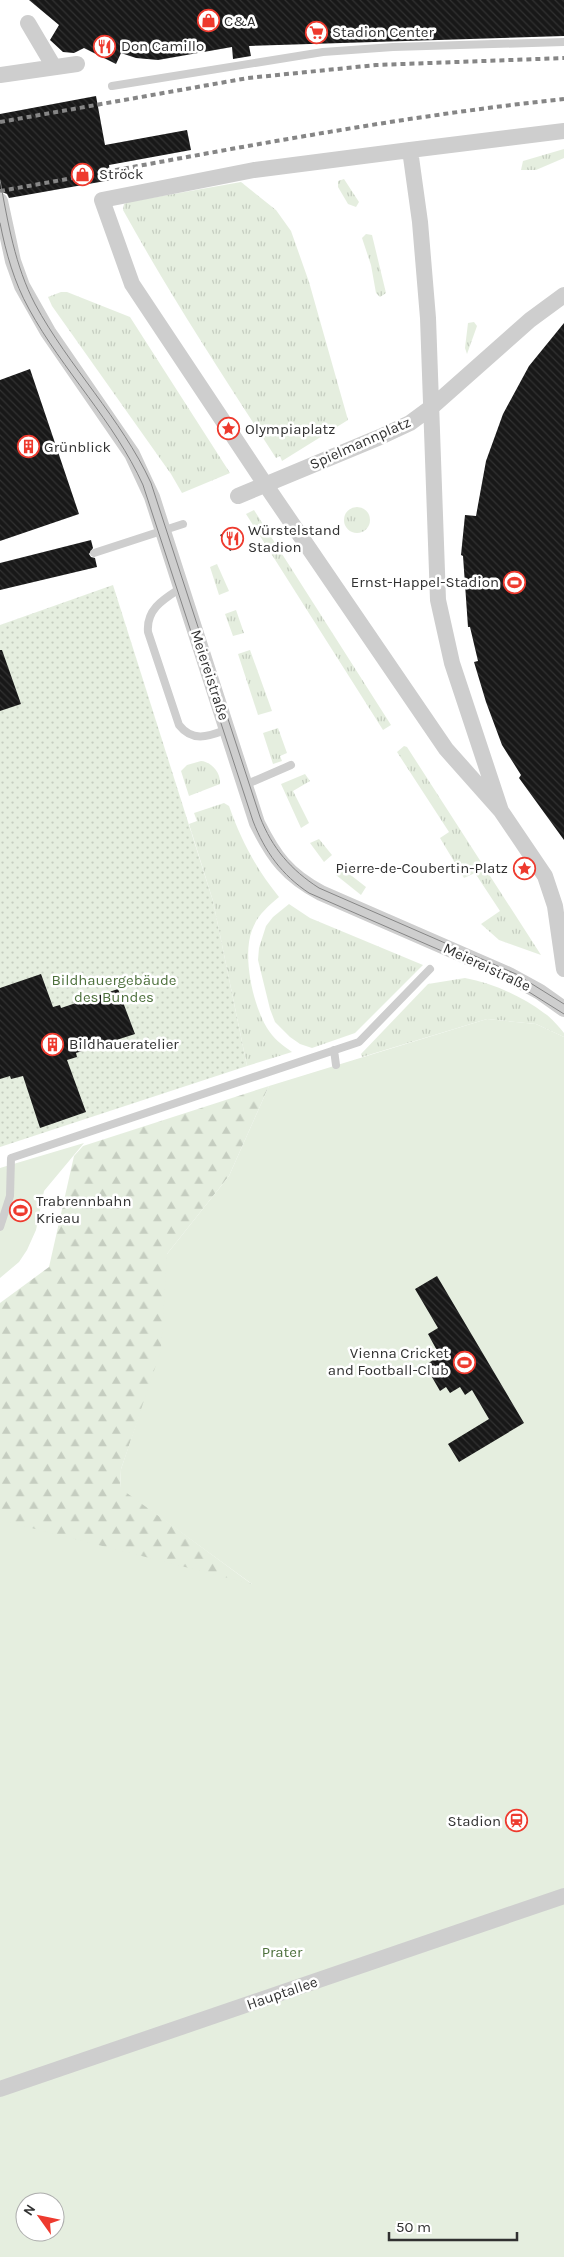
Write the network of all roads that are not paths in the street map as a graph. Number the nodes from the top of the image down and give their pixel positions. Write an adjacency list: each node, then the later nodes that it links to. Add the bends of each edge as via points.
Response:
1 (28, 24): 4 (street)
2 (564, 42): 6 (lane, via 323,52)
3 (77, 64): 4 (street)
4 (54, 67): 5 (street)
5 (0, 75)
6 (112, 86)
7 (564, 131): 8 (street)
8 (410, 150): 11 (street, via 420,222); 12 (street, via 254,170 102,200 132,284)
9 (0, 201): 15 (street, Meiereistraße, via 22,286 48,332 132,454)
10 (564, 295): 11 (street, Spielmannplatz, via 530,320)
11 (433, 406): 12 (street, Spielmannplatz, via 410,423 380,437); 21 (street, via 438,600 452,663)
12 (265, 484): 13 (street, Spielmannplatz); 21 (street, via 446,749)
13 (238, 496)
14 (183, 524): 15 (lane)
15 (163, 531): 16 (lane); 17 (street, Meiereistraße)
16 (94, 553)
17 (181, 588): 18 (street, Meiereistraße); 18 (lane, via 154,609 147,623 148,632 183,730 197,738)
18 (228, 729): 20 (street, Meiereistraße)
19 (291, 765): 20 (lane)
20 (245, 785): 26 (street, Meiereistraße, via 257,823 270,849 300,882 509,975)
21 (501, 810): 22 (street)
22 (545, 876): 23 (street); 25 (street, via 555,906)
23 (564, 891)
24 (430, 969): 27 (lane, via 359,1042)
25 (564, 969)
26 (564, 1008)
27 (334, 1050): 28 (lane); 29 (lane, via 11,1158 10,1196)
28 (336, 1065)
29 (0, 1226)
30 (564, 1896): 31 (street, Hauptallee)
31 (0, 2089)

